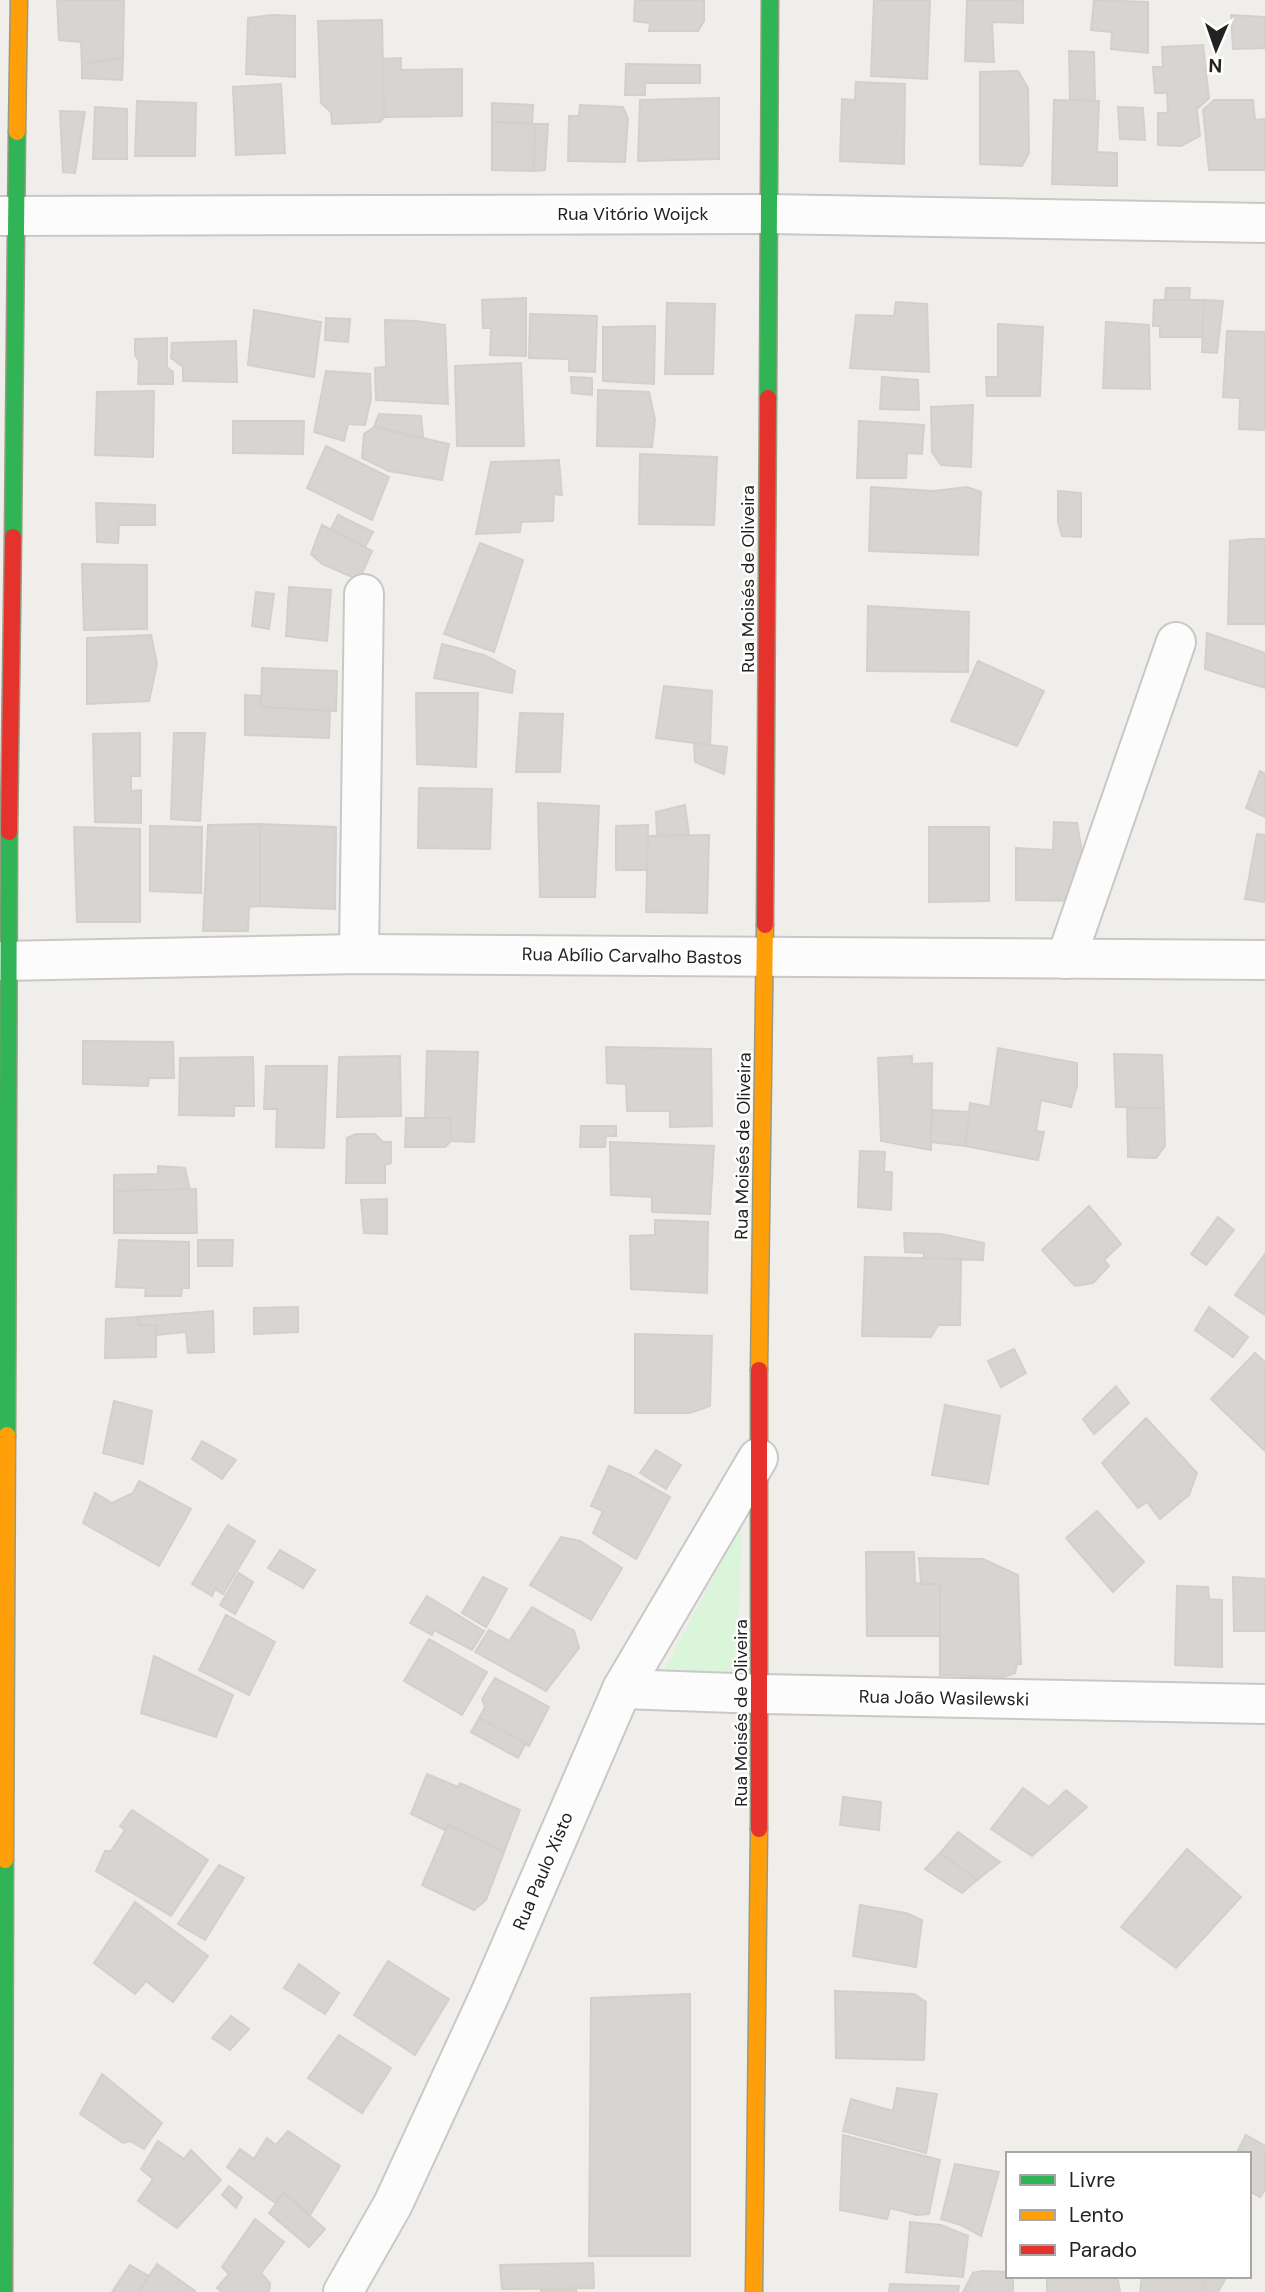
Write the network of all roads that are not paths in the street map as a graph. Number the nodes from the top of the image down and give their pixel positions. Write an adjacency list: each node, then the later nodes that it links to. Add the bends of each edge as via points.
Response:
1 (19, 0): 4 (street)
2 (770, 0): 3 (street, Rua Moisés de Oliveira)
3 (769, 214): 4 (street, Rua Vitório Woijck); 5 (street, Rua Vitório Woijck); 9 (street, Rua Moisés de Oliveira)
4 (9, 216): 12 (street)
5 (1265, 222)
6 (364, 594): 8 (street)
7 (1176, 642): 10 (street)
8 (359, 954): 9 (street, Rua Abílio Carvalho Bastos); 12 (street, Rua Abílio Carvalho Bastos)
9 (765, 957): 10 (street, Rua Abílio Carvalho Bastos); 13 (street, Rua Moisés de Oliveira)
10 (1066, 959): 11 (street, Rua Abílio Carvalho Bastos)
11 (1265, 960)
12 (4, 961): 17 (street)
13 (758, 1458): 14 (street, Rua Paulo Xisto); 15 (street, Rua Moisés de Oliveira)
14 (622, 1689): 15 (street, Rua João Wasilewski); 18 (street, Rua Paulo Xisto, via 393,2204)
15 (761, 1694): 16 (street, Rua João Wasilewski); 19 (street, Rua Moisés de Oliveira)
16 (1265, 1704)
17 (4, 2292)
18 (343, 2292)
19 (754, 2292)

